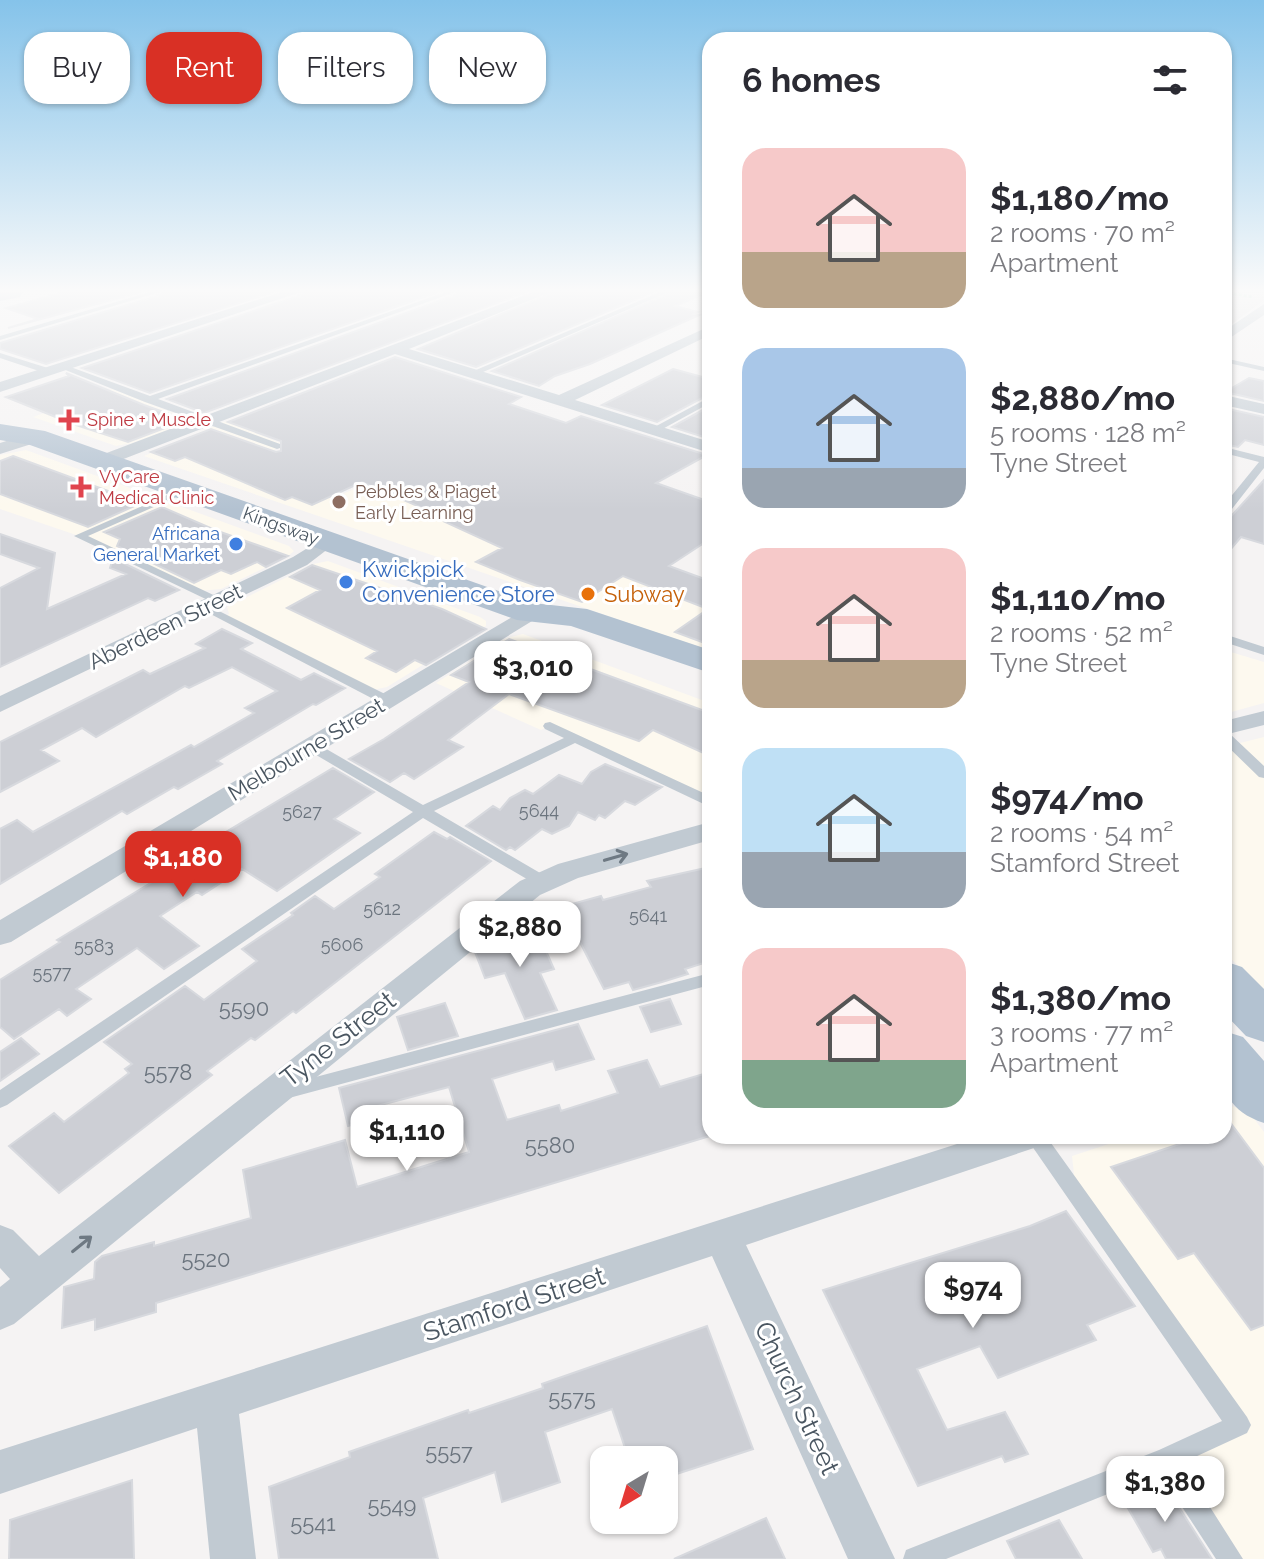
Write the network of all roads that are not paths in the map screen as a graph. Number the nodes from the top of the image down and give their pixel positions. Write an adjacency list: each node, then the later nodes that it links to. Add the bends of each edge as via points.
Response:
1 (38, 365): 8 (lane)
2 (68, 365): 8 (street)
3 (247, 365): 11 (lane)
4 (354, 365): 17 (street)
5 (446, 365): 9 (street)
6 (493, 365): 9 (lane)
7 (637, 365): 12 (street)
8 (55, 369): 10 (street); 11 (lane)
9 (473, 373): 12 (street)
10 (0, 387)
11 (148, 400): 17 (lane)
12 (560, 401): 18 (street)
13 (1232, 402): 15 (street)
14 (702, 404): 18 (lane)
15 (1264, 409)
16 (0, 413): 20 (main road, Kingsway, via 23,422)
17 (207, 421): 22 (lane); 25 (street)
18 (654, 430): 21 (street)
19 (0, 432): 20 (main road, Kingsway)
20 (35, 437): 23 (street); 25 (main road, Kingsway)
21 (702, 445)
22 (277, 446)
23 (0, 449)
24 (1232, 452): 26 (lane)
25 (102, 461): 27 (main road, Kingsway)
26 (1264, 461): 28 (lane)
27 (185, 491): 29 (main road, Kingsway); 30 (lane, via 79,536)
28 (1232, 502)
29 (327, 542): 30 (street, Aberdeen Street, via 306,558); 31 (main road, Kingsway)
30 (211, 604): 36 (lane); 37 (street, Aberdeen Street)
31 (529, 613): 34 (main road, Kingsway, via 575,616); 35 (main road, Kingsway, via 555,633); 36 (street, Melbourne Street)
32 (1232, 641): 33 (lane)
33 (1264, 651)
34 (702, 659)
35 (702, 684)
36 (386, 700): 43 (street, Melbourne Street)
37 (0, 705)
38 (1264, 718): 40 (street)
39 (550, 726): 41 (lane)
40 (1232, 726)
41 (574, 738): 45 (lane); 46 (lane)
42 (1232, 744): 44 (lane)
43 (311, 746): 46 (lane); 49 (street, Melbourne Street)
44 (1264, 774)
45 (702, 798)
46 (425, 810): 48 (lane); 54 (lane)
47 (702, 833): 48 (street, Tyne Street, one-way to 47)
48 (542, 881): 53 (street, Tyne Street)
49 (0, 934)
50 (702, 981): 53 (lane)
51 (1232, 988): 52 (main road)
52 (1264, 1022)
53 (266, 1097): 59 (street, Tyne Street, one-way to 53)
54 (0, 1100)
55 (1004, 1144): 57 (street, Stamford Street)
56 (1041, 1144): 62 (lane, via 1239,1425)
57 (722, 1236): 61 (street, Stamford Street); 65 (street, Church Street)
58 (0, 1242): 59 (street)
59 (37, 1280): 60 (street, Tyne Street)
60 (0, 1311)
61 (216, 1401): 63 (street, Stamford Street); 64 (street)
62 (1165, 1459): 66 (lane); 67 (lane)
63 (0, 1472)
64 (233, 1559)
65 (872, 1559)
66 (915, 1559)
67 (1231, 1559)

